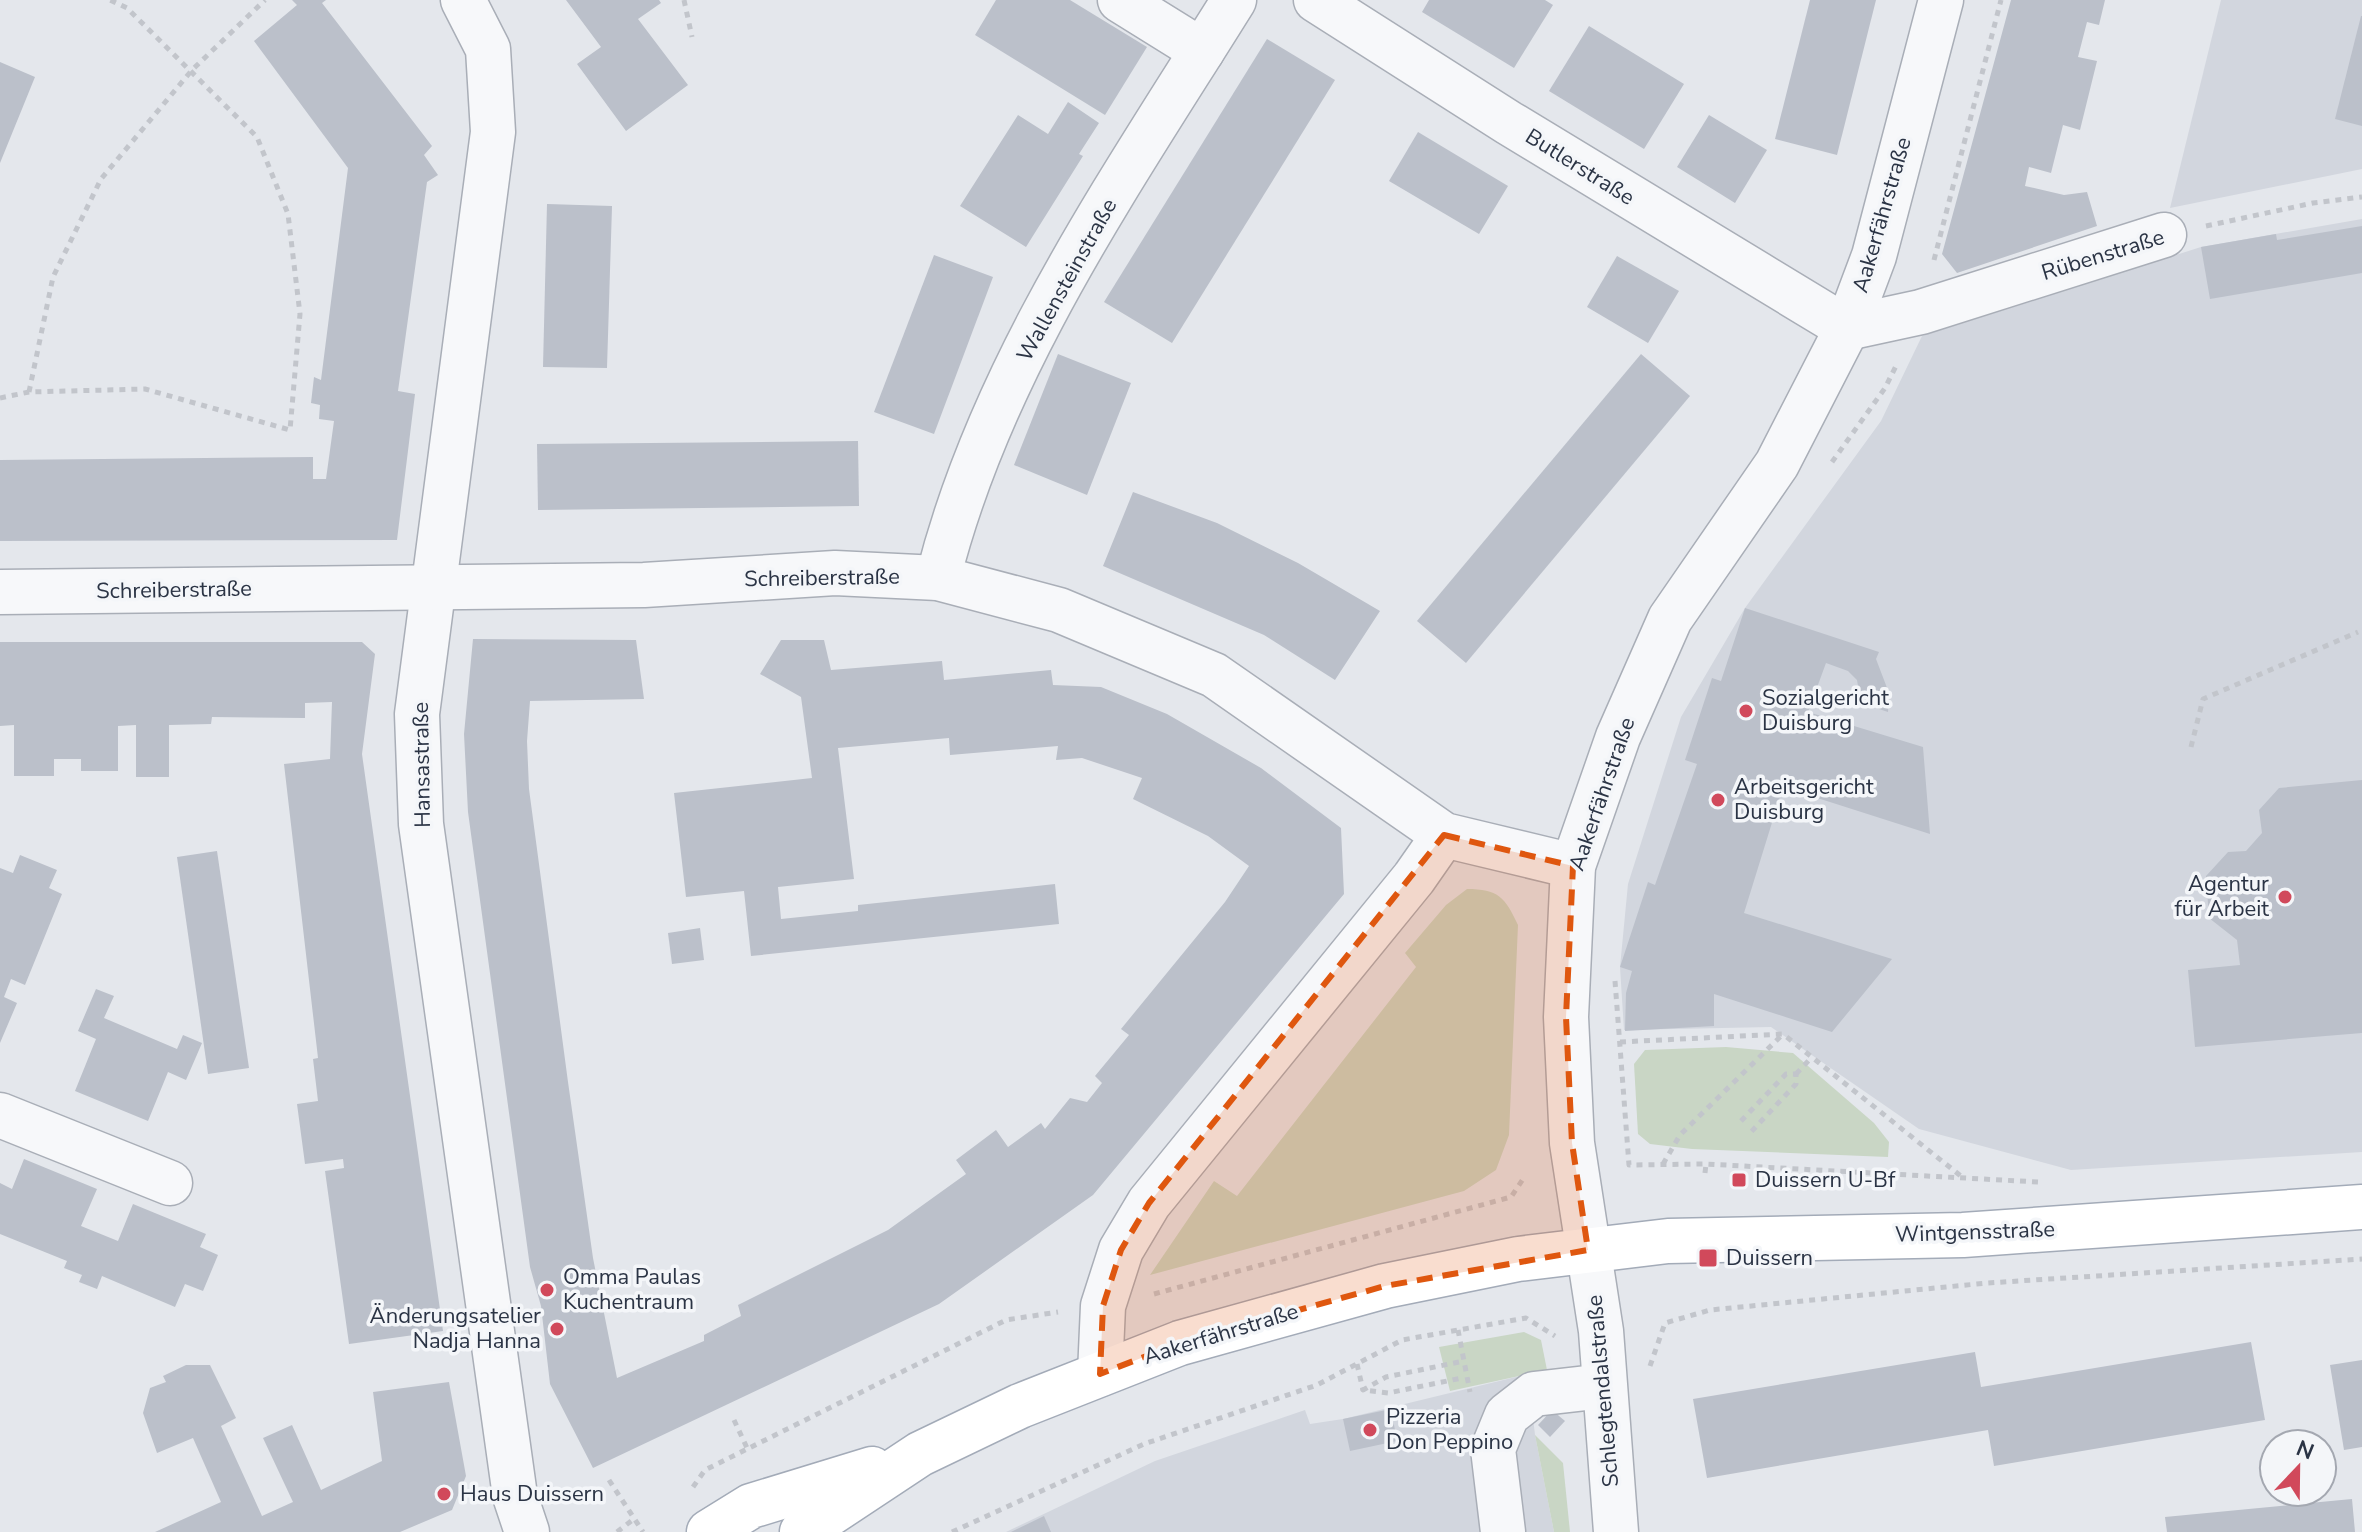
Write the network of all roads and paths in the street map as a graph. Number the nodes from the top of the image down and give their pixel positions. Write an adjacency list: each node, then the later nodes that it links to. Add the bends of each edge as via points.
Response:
1 (110, 0): 11 (path, via 127,8)
2 (265, 0): 11 (path)
3 (463, 0): 18 (street, Hansastraße, via 488,49 493,132)
4 (684, 0): 9 (path)
5 (1120, 0): 10 (street)
6 (1234, 0): 10 (street, Wallensteinstraße)
7 (1316, 0): 14 (street, Butlerstraße)
8 (1941, 0): 14 (street, Aakerfährstraße, via 1874,256)
9 (692, 37)
10 (1202, 51): 17 (street, Wallensteinstraße, via 1052,297 984,436)
11 (192, 70): 15 (path, via 101,179 53,277); 15 (path, via 257,137 288,214 300,314 290,430 145,389)
12 (2362, 197): 13 (path, Rübenstraße)
13 (2164, 235): 14 (street, Rübenstraße, via 1921,312)
14 (1847, 328): 23 (street, Aakerfährstraße, via 1777,464 1670,619 1618,737)
15 (29, 392): 16 (path)
16 (0, 398)
17 (938, 578): 18 (street, Schreiberstraße, via 835,573 644,585); 22 (street, Schreiberstraße, via 1059,610 1214,675)
18 (433, 587): 19 (street, Schreiberstraße); 55 (street, Hansastraße, via 417,714 421,824 515,1496)
19 (0, 592)
20 (2358, 632): 21 (path, via 2203,699)
21 (2191, 747)
22 (1444, 835): 23 (street, Schreiberstraße); 40 (street, via 1149,1203 1121,1250)
23 (1573, 866): 38 (street, Aakerfährstraße, via 1567,1033 1572,1143)
24 (1783, 1034): 25 (path); 30 (path, via 1680,1135); 30 (path, via 1620,1042 1629,1165)
25 (1811, 1058): 26 (path); 33 (path)
26 (1796, 1074): 28 (path, via 1786,1074); 29 (path, via 1796,1084)
27 (0, 1115): 36 (street)
28 (1741, 1121)
29 (1751, 1132)
30 (1663, 1164): 31 (path)
31 (1706, 1164): 32 (path); 33 (path)
32 (1705, 1173)
33 (1962, 1178): 35 (path)
34 (1523, 1179): 40 (path, via 1511,1197)
35 (2039, 1182)
36 (170, 1183)
37 (2362, 1207): 38 (main road, Wintgensstraße, via 1963,1235 1668,1241)
38 (1588, 1250): 45 (main road, Aakerfährstraße, via 1385,1286 1195,1338); 47 (street, Schlegtendalstraße)
39 (2362, 1259): 41 (path, via 1987,1283 1710,1310)
40 (1103, 1306): 45 (street); 50 (path, via 1006,1320)
41 (1665, 1323)
42 (1555, 1335): 44 (path, via 1526,1318 1402,1340)
43 (1459, 1362): 48 (path, via 1386,1377)
44 (1357, 1364): 48 (path); 60 (path, via 1294,1394 1144,1444)
45 (1100, 1374): 51 (main road, Aakerfährstraße)
46 (1462, 1378): 48 (path, via 1388,1393)
47 (1604, 1386): 61 (street, via 1534,1394 1507,1415 1493,1449); 62 (street, Schlegtendalstraße)
48 (1363, 1390)
49 (734, 1420): 50 (path)
50 (748, 1450): 53 (path, via 705,1470)
51 (920, 1454): 58 (main road, Aakerfährstraße, via 751,1506); 59 (main road, Aakerfährstraße)
52 (609, 1480): 54 (path)
53 (691, 1491)
54 (636, 1518): 56 (path); 57 (path)
55 (527, 1532)
56 (617, 1532)
57 (643, 1532)
58 (709, 1532)
59 (802, 1532)
60 (952, 1532)
61 (1503, 1532)
62 (1616, 1532)

